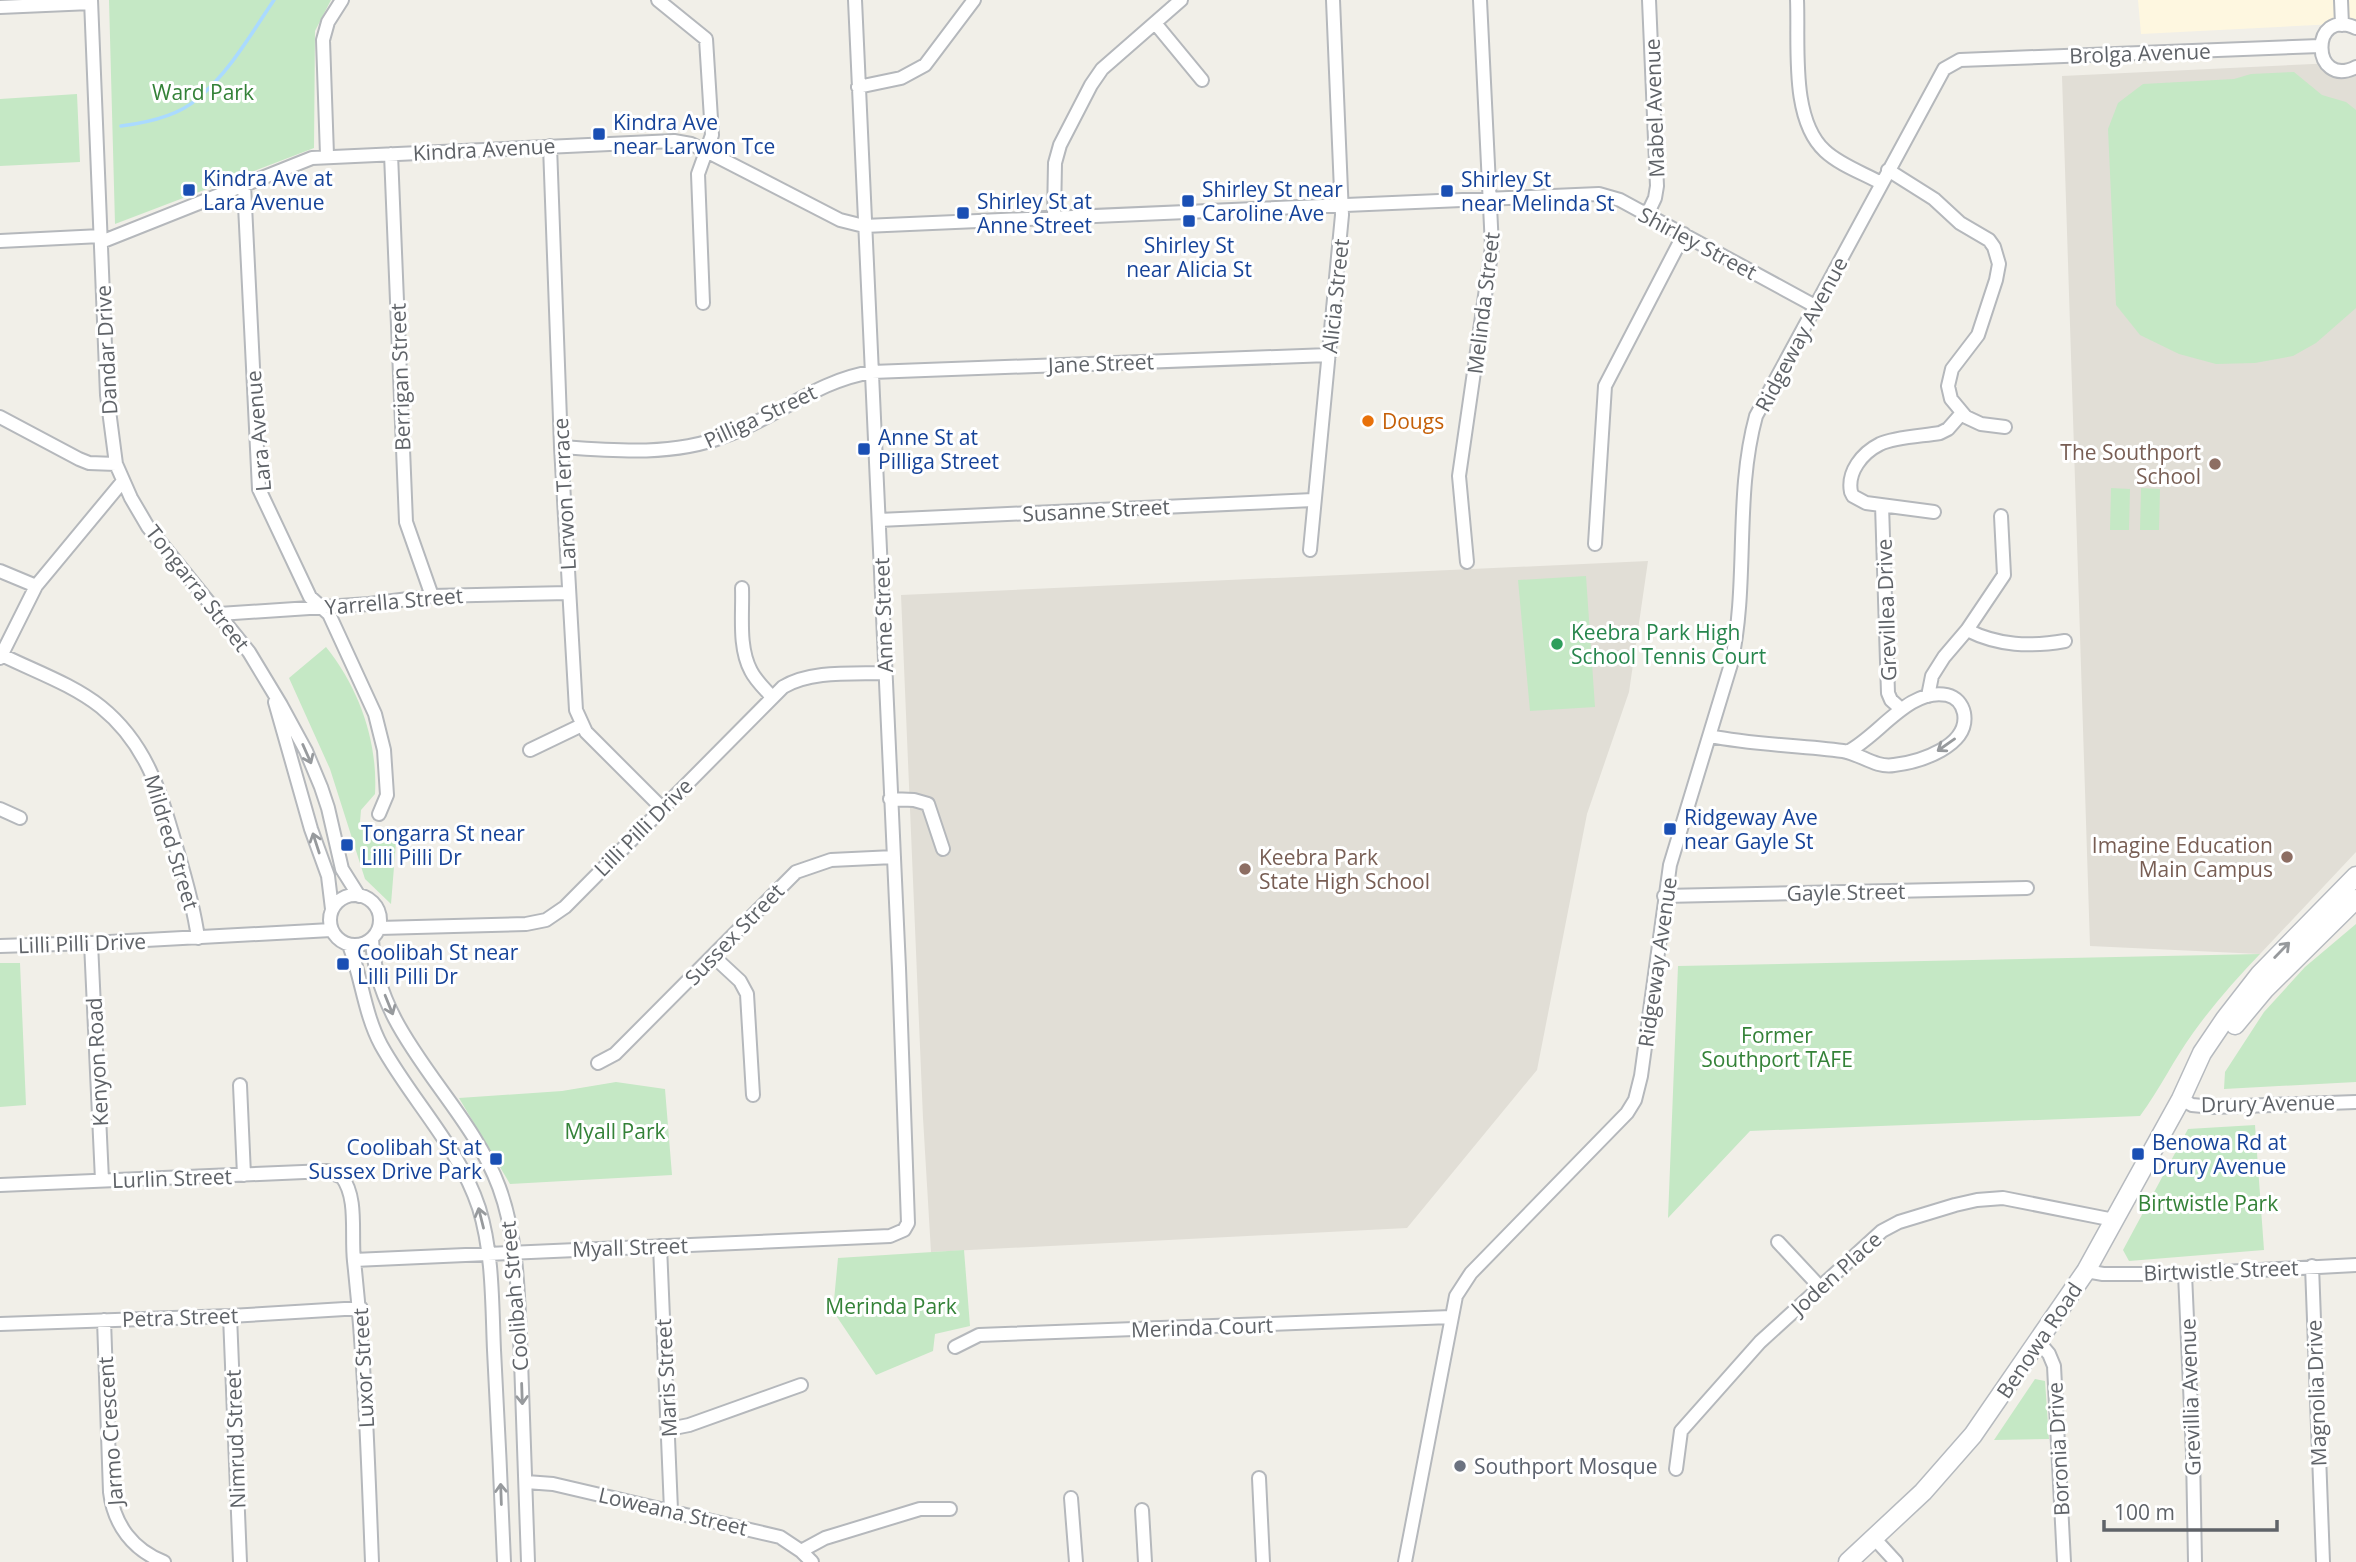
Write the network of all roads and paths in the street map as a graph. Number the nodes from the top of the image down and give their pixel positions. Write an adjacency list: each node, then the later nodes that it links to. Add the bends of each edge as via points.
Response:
1 (342, 0): 24 (street, via 323,40)
2 (659, 0): 22 (street, via 706,39 712,135)
3 (855, 0): 20 (street, Anne Street)
4 (974, 0): 20 (street, via 925,65 901,78)
5 (1181, 0): 13 (street)
6 (1333, 0): 29 (street, Alicia Street)
7 (1480, 0): 28 (street, Melinda Street)
8 (1649, 0): 30 (street, Mabel Avenue, via 1657,186)
9 (1797, 0): 26 (street, via 1800,97 1809,131 1833,157)
10 (2341, 0): 14 (street)
11 (91, 1): 12 (street); 34 (street, Dandar Drive)
12 (0, 7)
13 (1155, 23): 19 (street); 31 (street, via 1102,69 1078,109 1055,163)
14 (2342, 25): 15 (street); 16 (street, via 2329,29)
15 (2356, 29)
16 (2320, 46): 17 (street, Brolga Avenue); 18 (street, via 2323,59 2333,68 2345,71)
17 (1960, 60): 25 (street, Ridgeway Avenue, via 1944,69)
18 (2356, 67)
19 (1202, 80)
20 (858, 87): 32 (street, Anne Street)
21 (550, 146): 22 (street, Kindra Avenue, via 674,141); 23 (street, Kindra Avenue); 43 (street, Larwon Terrace)
22 (706, 151): 32 (street, Kindra Avenue, via 825,213); 36 (street, via 698,174)
23 (391, 153): 24 (street, Kindra Avenue); 58 (street, Berrigan Street, via 406,522)
24 (327, 155): 27 (street, Kindra Avenue)
25 (1888, 170): 26 (street, Ridgeway Avenue); 40 (street, via 1934,199 1994,247 1996,280 1978,335 1949,378 1951,400)
26 (1881, 183): 37 (street, Ridgeway Avenue)
27 (244, 185): 34 (street, Kindra Avenue); 59 (street, Lara Avenue, via 259,489 310,597)
28 (1492, 197): 29 (street, Shirley Street); 30 (street, Shirley Street, via 1599,194); 53 (street, Melinda Street, via 1490,271 1459,476)
29 (1342, 205): 31 (street, Shirley Street); 38 (street, Alicia Street)
30 (1647, 215): 33 (street, Shirley Street)
31 (1054, 217): 32 (street, Shirley Street)
32 (864, 226): 39 (street, Anne Street)
33 (1684, 234): 37 (street, Shirley Street); 51 (street, via 1605,386)
34 (101, 239): 35 (street, Kindra Avenue); 44 (street, Dandar Drive, via 107,395)
35 (0, 241)
36 (703, 303)
37 (1815, 306): 70 (street, Ridgeway Avenue, via 1765,397 1753,429 1738,633)
38 (1329, 355): 39 (street, Jane Street); 46 (street, Alicia Street)
39 (872, 372): 43 (street, Pilliga Street, via 822,387 728,436 696,446 634,450); 50 (street, Anne Street)
40 (1962, 413): 42 (street, via 1981,424); 47 (street, Grevillea Drive, via 1940,433 1882,443 1860,461 1851,475 1853,496)
41 (0, 417): 44 (street, via 79,459)
42 (2004, 427)
43 (561, 447): 57 (street, Larwon Terrace)
44 (116, 464): 45 (street, Dandar Drive)
45 (123, 481): 55 (street); 60 (street, Tongarra Street, via 148,527)
46 (1314, 500): 50 (street, Susanne Street); 52 (street, Alicia Street)
47 (1882, 505): 48 (street, Grevillea Drive); 68 (street, Grevillea Drive, via 1888,694)
48 (1934, 512)
49 (2001, 516): 61 (street, via 2004,575)
50 (879, 520): 64 (street, Anne Street)
51 (1595, 544)
52 (1310, 550)
53 (1467, 562)
54 (0, 572): 55 (street)
55 (36, 586): 63 (street)
56 (742, 588): 67 (street, via 746,662)
57 (569, 593): 58 (street, Yarrella Street); 69 (street, Larwon Terrace, via 575,700)
58 (432, 596): 59 (street, Yarrella Street)
59 (321, 608): 60 (street, Yarrella Street); 76 (street, Lara Avenue, via 329,614 375,714 384,750 387,795)
60 (219, 614): 65 (street, Tongarra Street)
61 (1967, 630): 62 (street, via 2011,644); 66 (street, via 1932,676)
62 (2066, 641)
63 (1, 657): 88 (street, Mildred Street, via 94,701 144,757 159,788 194,906)
64 (885, 673): 67 (street, Lilli Pilli Drive, via 813,677 791,682); 73 (street, Anne Street)
65 (274, 695): 82 (street, Tongarra Street, one-way to 82, via 306,751 328,808 342,869); 85 (street, Tongarra Street, one-way to 65, via 328,876)
66 (1928, 696): 68 (street); 72 (street, one-way to 72, via 1952,696 1964,712 1964,729 1943,748 1892,766)
67 (772, 697): 74 (street, Lilli Pilli Drive)
68 (1901, 709): 72 (street, via 1870,738)
69 (582, 725): 71 (street); 74 (street)
70 (1710, 736): 72 (street); 83 (street, Ridgeway Avenue)
71 (530, 750)
72 (1847, 751)
73 (891, 799): 78 (street, via 928,804); 79 (street, Anne Street)
74 (662, 808): 86 (street, Lilli Pilli Drive, via 565,907 546,919)
75 (0, 809): 77 (street)
76 (379, 814)
77 (20, 818)
78 (943, 849)
79 (894, 857): 93 (street, Sussex Street, via 831,860 804,868); 104 (street, Anne Street, via 909,1212)
80 (2356, 876): 96 (main road, Benowa Road, one-way to 80, via 2202,1053 2260,974)
81 (2027, 888): 83 (street, Gayle Street)
82 (359, 895): 85 (street, via 344,898); 86 (street, via 376,907)
83 (1664, 896): 117 (street, Ridgeway Avenue, via 1635,1100 1471,1273 1456,1296)
84 (2356, 899): 96 (main road, Benowa Road, via 2265,989)
85 (332, 909): 87 (street)
86 (379, 928): 89 (street)
87 (331, 930): 88 (street, Lilli Pilli Drive); 91 (street)
88 (198, 938): 90 (street, Lilli Pilli Drive)
89 (372, 939): 91 (street); 107 (street, Coolibah Street, one-way to 107, via 373,962 397,1023 483,1150 506,1207)
90 (91, 943): 92 (street, Lilli Pilli Drive); 101 (street, Kenyon Road)
91 (349, 945): 108 (street, Coolibah Street, one-way to 91, via 479,1209 464,1171 398,1073 369,1020)
92 (0, 946)
93 (713, 956): 94 (street, Sussex Street, via 615,1054); 97 (street, via 747,994)
94 (598, 1063)
95 (240, 1085): 99 (street)
96 (2184, 1092): 98 (street, Drury Avenue, via 2192,1105 2213,1107); 103 (main road, Benowa Road)
97 (753, 1095)
98 (2356, 1102)
99 (244, 1175): 100 (street, Lurlin Street, via 327,1171); 101 (street, Lurlin Street)
100 (342, 1177): 109 (street, Luxor Street, via 350,1191)
101 (102, 1180): 102 (street, Lurlin Street)
102 (0, 1185)
103 (2114, 1220): 112 (main road, Benowa Road); 114 (street, Joden Place, via 2003,1198 1977,1200 1890,1226)
104 (904, 1230): 106 (street, Myall Street, via 890,1236)
105 (1778, 1242): 114 (street)
106 (660, 1245): 107 (street, Myall Street); 123 (street, Maris Street)
107 (514, 1252): 108 (street, Myall Street); 126 (street, Coolibah Street, one-way to 126)
108 (488, 1254): 109 (street, Myall Street); 136 (street, Coolibah Street, one-way to 108)
109 (354, 1260): 115 (street, Luxor Street)
110 (2356, 1265): 111 (street, Birtwistle Street)
111 (2312, 1266): 113 (street, Birtwistle Street); 147 (street, Magnolia Drive)
112 (2086, 1271): 113 (street, Birtwistle Street); 120 (main road, Benowa Road)
113 (2185, 1274): 146 (street, Grevillia Avenue)
114 (1820, 1287): 124 (street, Joden Place, via 1760,1342 1681,1430)
115 (360, 1308): 116 (street, Petra Street); 135 (street, Luxor Street)
116 (230, 1316): 118 (street, Petra Street); 134 (street, Nimrud Street)
117 (1451, 1317): 121 (street, Merinda Court, via 979,1335); 142 (street, Ridgeway Avenue)
118 (104, 1320): 119 (street, Petra Street); 133 (street, Jarmo Crescent, via 113,1512 130,1540)
119 (0, 1324)
120 (2038, 1341): 131 (main road, Benowa Road, via 1960,1452); 145 (street, Boronia Drive, via 2054,1366)
121 (955, 1347)
122 (801, 1385): 123 (street)
123 (669, 1429): 129 (street, Maris Street)
124 (1676, 1469)
125 (1259, 1479): 141 (street)
126 (526, 1482): 129 (street, Loweana Street); 137 (street, Coolibah Street)
127 (1071, 1498): 139 (street)
128 (950, 1509): 132 (street, via 920,1509 825,1538)
129 (671, 1510): 132 (street, Loweana Street, via 780,1537)
130 (1142, 1510): 140 (street)
131 (1874, 1538): 143 (main road, Benowa Road); 144 (street)
132 (802, 1551): 138 (street, Loweana Street)
133 (164, 1562)
134 (240, 1562)
135 (372, 1562)
136 (504, 1562)
137 (528, 1562)
138 (812, 1562)
139 (1076, 1562)
140 (1145, 1562)
141 (1263, 1562)
142 (1405, 1562)
143 (1848, 1562)
144 (1896, 1562)
145 (2064, 1562)
146 (2194, 1562)
147 (2322, 1562)

